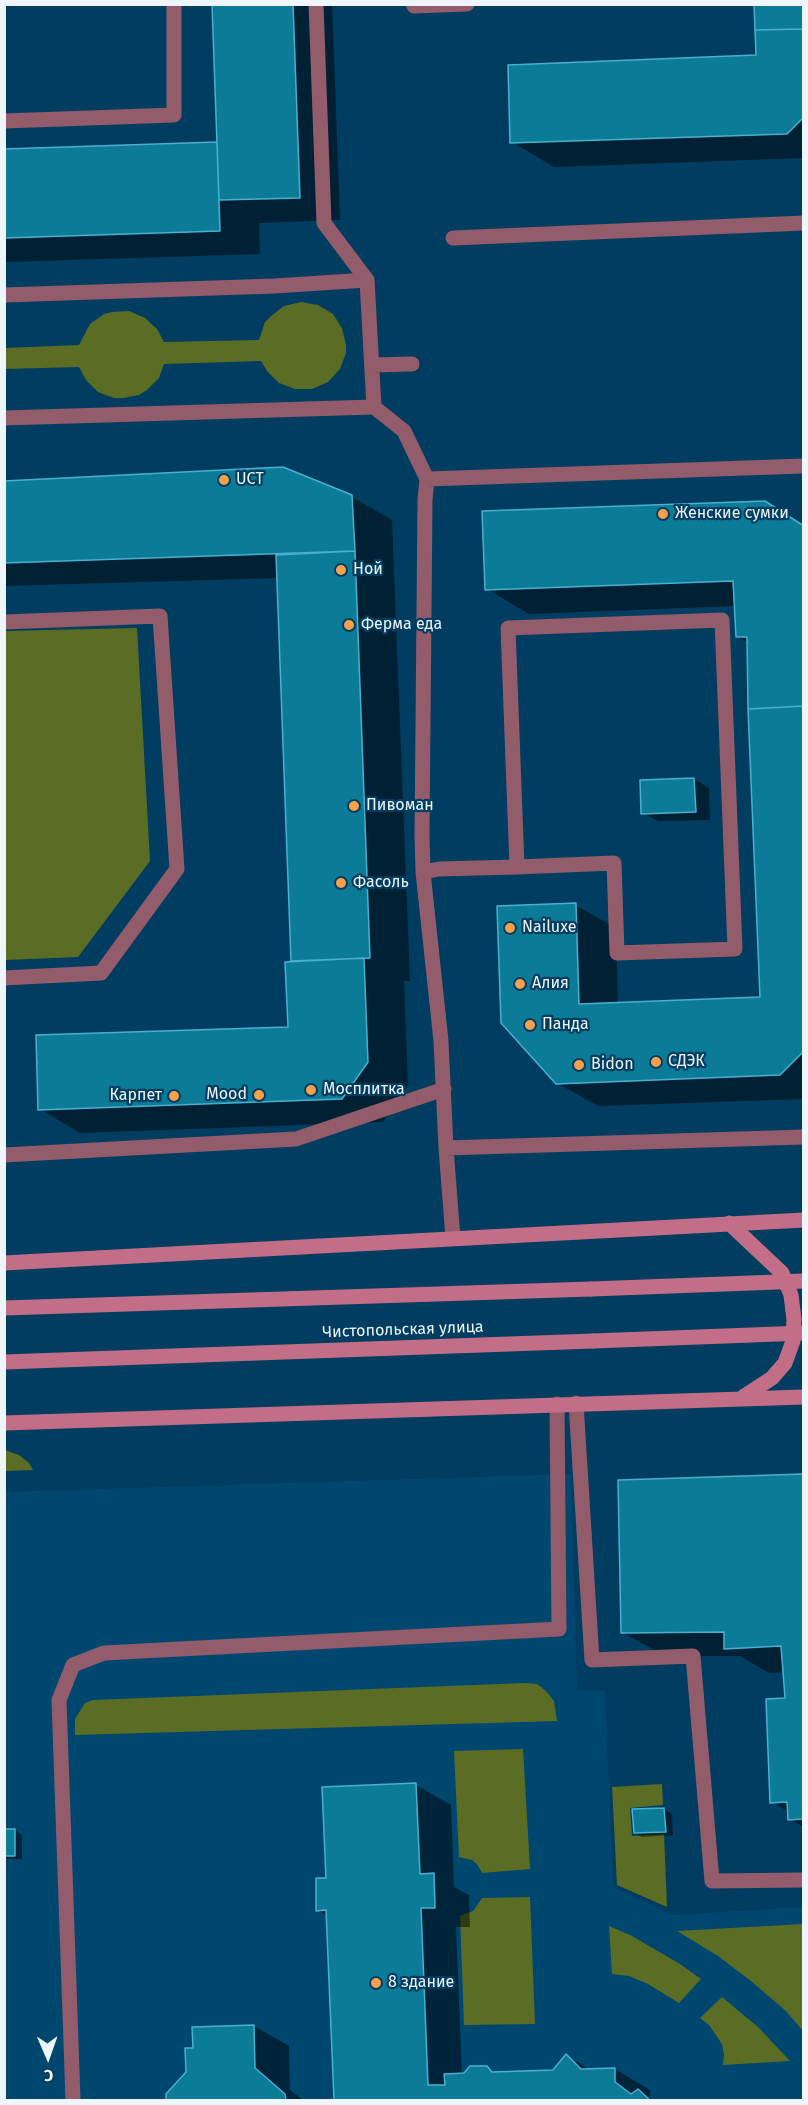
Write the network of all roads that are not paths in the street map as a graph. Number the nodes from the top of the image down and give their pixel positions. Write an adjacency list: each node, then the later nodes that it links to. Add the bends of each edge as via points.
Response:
1 (174, 4): 5 (lane, via 174,115)
2 (316, 4): 8 (lane, via 324,223)
3 (412, 4): 4 (lane)
4 (467, 4)
5 (4, 121)
6 (804, 223): 7 (lane)
7 (453, 238)
8 (367, 280): 9 (lane); 11 (lane)
9 (4, 295)
10 (412, 364): 11 (lane)
11 (372, 365): 12 (lane)
12 (374, 407): 13 (lane); 15 (lane, via 404,431)
13 (4, 418)
14 (804, 466): 15 (lane)
15 (427, 479): 18 (lane)
16 (4, 622): 19 (lane, via 160,616 177,869 101,973)
17 (517, 867): 17 (lane, via 614,863 617,953 735,949 722,620 508,628); 18 (lane)
18 (423, 872): 20 (lane)
19 (4, 978)
20 (444, 1089): 22 (lane); 23 (lane, via 296,1140)
21 (804, 1137): 22 (lane)
22 (446, 1148): 26 (lane)
23 (4, 1155)
24 (804, 1220): 25 (main road)
25 (729, 1223): 26 (main road); 33 (main road, via 782,1273 791,1294 794,1319 793,1341 785,1363 772,1378)
26 (453, 1238): 27 (main road)
27 (4, 1263)
28 (804, 1281): 29 (main road, bridge)
29 (4, 1308)
30 (804, 1333): 31 (main road, Чистопольская улица, bridge)
31 (4, 1362)
32 (804, 1396): 33 (main road)
33 (742, 1397): 34 (main road)
34 (576, 1403): 35 (main road); 37 (lane, via 592,1660 693,1656 712,1881)
35 (557, 1404): 36 (main road); 38 (lane, via 559,1629 104,1653 73,1665 59,1700)
36 (4, 1423)
37 (804, 1880)
38 (73, 2100)

